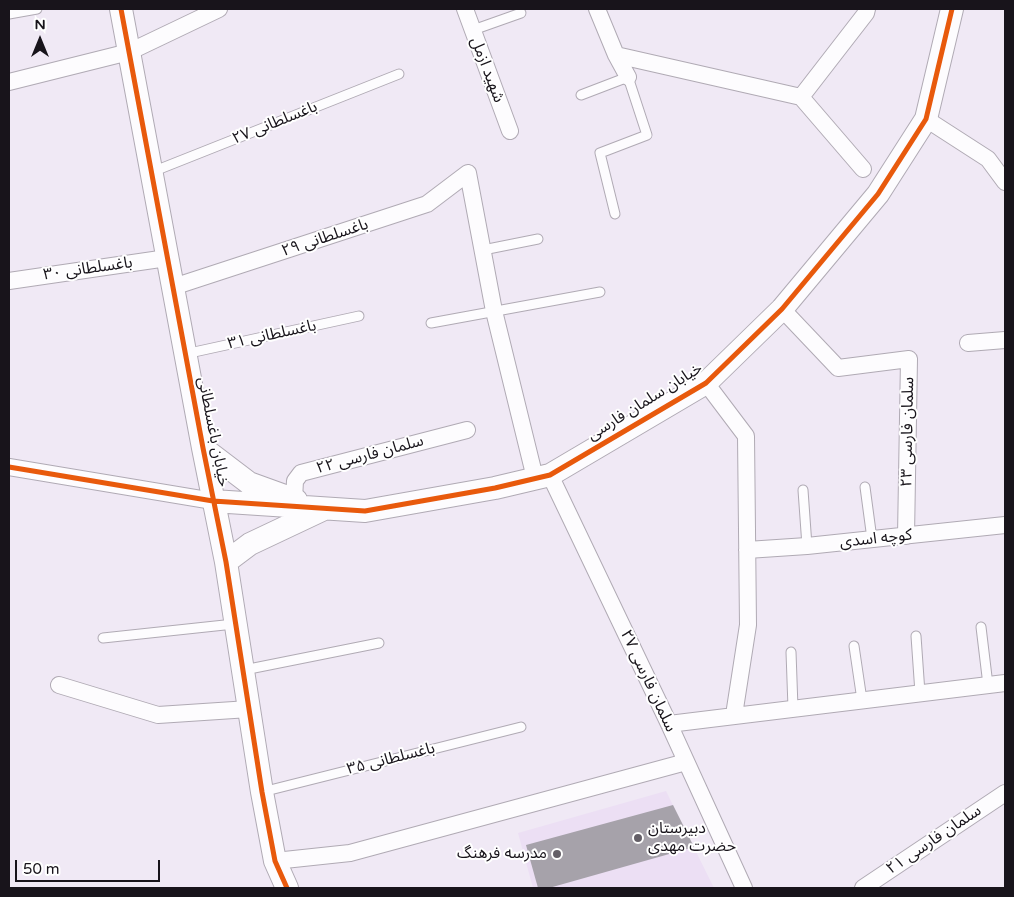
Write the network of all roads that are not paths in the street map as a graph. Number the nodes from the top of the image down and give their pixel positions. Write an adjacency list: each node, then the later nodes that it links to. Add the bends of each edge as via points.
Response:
1 (37, 9): 9 (lane)
2 (122, 9): 11 (street, خیابان باغسلطانی)
3 (219, 9): 11 (street)
4 (465, 9): 10 (street, شهید ازمل)
5 (597, 9): 12 (street)
6 (867, 9): 17 (street)
7 (952, 9): 18 (street, خیابان سلمان فارسی)
8 (520, 13): 10 (lane)
9 (9, 14)
10 (473, 30): 19 (street, شهید ازمل)
11 (129, 52): 15 (street); 21 (street, خیابان باغسلطانی)
12 (616, 55): 14 (street); 17 (street)
13 (398, 74): 21 (lane, باغسلطانی ۲۷)
14 (628, 77): 16 (lane); 24 (lane, via 646,135 600,153)
15 (9, 82)
16 (581, 95)
17 (801, 97): 20 (street)
18 (926, 119): 23 (street, via 988,159); 31 (street, خیابان سلمان فارسی, via 878,194)
19 (510, 130)
20 (863, 169)
21 (152, 172): 27 (street, خیابان باغسلطانی)
22 (468, 173): 26 (street, سلمان فارسی ۲۷); 29 (street, باغسلطانی ۲۹, via 427,204)
23 (1005, 182)
24 (615, 214)
25 (538, 239): 26 (lane)
26 (483, 250): 32 (street, سلمان فارسی ۲۷)
27 (167, 258): 28 (street, باغسلطانی ۳۰); 29 (street, خیابان باغسلطانی)
28 (9, 280)
29 (173, 287): 37 (street, خیابان باغسلطانی)
30 (600, 292): 32 (lane)
31 (782, 309): 38 (street, خیابان سلمان فارسی); 49 (street, سلمان فارسی ۲۳, via 838,368 909,359)
32 (494, 311): 34 (lane); 42 (street, سلمان فارسی ۲۷)
33 (359, 316): 37 (lane, باغسلطانی ۳۱)
34 (431, 323)
35 (1005, 340): 36 (street)
36 (968, 343)
37 (185, 354): 40 (street, خیابان باغسلطانی)
38 (706, 382): 42 (street, خیابان سلمان فارسی); 52 (street, via 746,436)
39 (467, 430): 45 (street, سلمان فارسی ۲۲, via 301,473 295,481)
40 (203, 448): 45 (street, via 249,483); 46 (street, خیابان باغسلطانی)
41 (9, 467): 46 (street)
42 (543, 477): 47 (street, خیابان سلمان فارسی, via 365,511); 70 (street, سلمان فارسی ۲۷)
43 (865, 487): 50 (lane)
44 (803, 490): 51 (lane)
45 (294, 499): 47 (street)
46 (214, 501): 47 (street, خیابان سلمان فارسی); 53 (street, خیابان باغسلطانی)
47 (323, 509): 53 (street, via 250,544)
48 (1005, 525): 49 (street, کوچه اسدی)
49 (906, 536): 50 (street, کوچه اسدی)
50 (872, 539): 51 (street, کوچه اسدی)
51 (807, 546): 52 (street, کوچه اسدی)
52 (747, 550): 69 (street, via 748,625)
53 (226, 562): 54 (street, خیابان باغسلطانی)
54 (236, 624): 57 (lane); 61 (street, خیابان باغسلطانی)
55 (981, 628): 64 (lane)
56 (916, 636): 65 (lane)
57 (103, 638)
58 (379, 643): 61 (lane)
59 (854, 646): 66 (lane)
60 (791, 652): 67 (lane)
61 (243, 670): 68 (street, خیابان باغسلطانی)
62 (1005, 683): 64 (street)
63 (59, 685): 68 (street, via 158,715)
64 (988, 685): 65 (street)
65 (920, 693): 66 (street)
66 (862, 700): 67 (street)
67 (793, 708): 69 (street)
68 (249, 710): 73 (street, خیابان باغسلطانی)
69 (734, 715): 70 (street)
70 (669, 724): 72 (street, سلمان فارسی ۲۷)
71 (520, 726): 73 (lane, باغسلطانی ۳۵)
72 (686, 762): 75 (street, via 350,853); 77 (street, سلمان فارسی ۲۷)
73 (262, 792): 75 (street, خیابان باغسلطانی)
74 (1005, 793): 78 (street, سلمان فارسی ۲۱)
75 (275, 862): 76 (street, خیابان باغسلطانی)
76 (287, 888)
77 (744, 888)
78 (862, 888)

